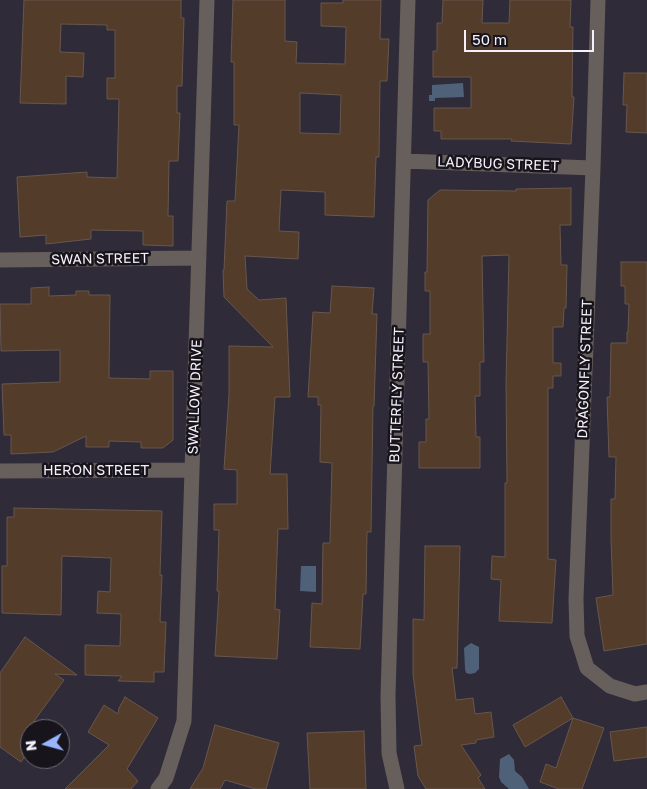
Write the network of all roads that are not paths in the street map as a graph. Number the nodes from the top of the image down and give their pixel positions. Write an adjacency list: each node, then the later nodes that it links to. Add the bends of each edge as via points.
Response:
1 (207, 0): 6 (street, SWALLOW DRIVE)
2 (408, 0): 4 (street, BUTTERFLY STREET)
3 (598, 0): 5 (street, DRAGONFLY STREET)
4 (404, 161): 5 (street, LADYBUG STREET); 12 (street, BUTTERFLY STREET, via 388,696 389,753)
5 (593, 168): 10 (street, DRAGONFLY STREET, via 577,636 587,668 610,686 635,694)
6 (199, 258): 7 (street, SWAN STREET); 8 (street, SWALLOW DRIVE)
7 (0, 260)
8 (192, 470): 9 (street, HERON STREET); 11 (street, SWALLOW DRIVE, via 184,722 166,778)
9 (0, 471)
10 (647, 692)
11 (158, 789)
12 (397, 789)

